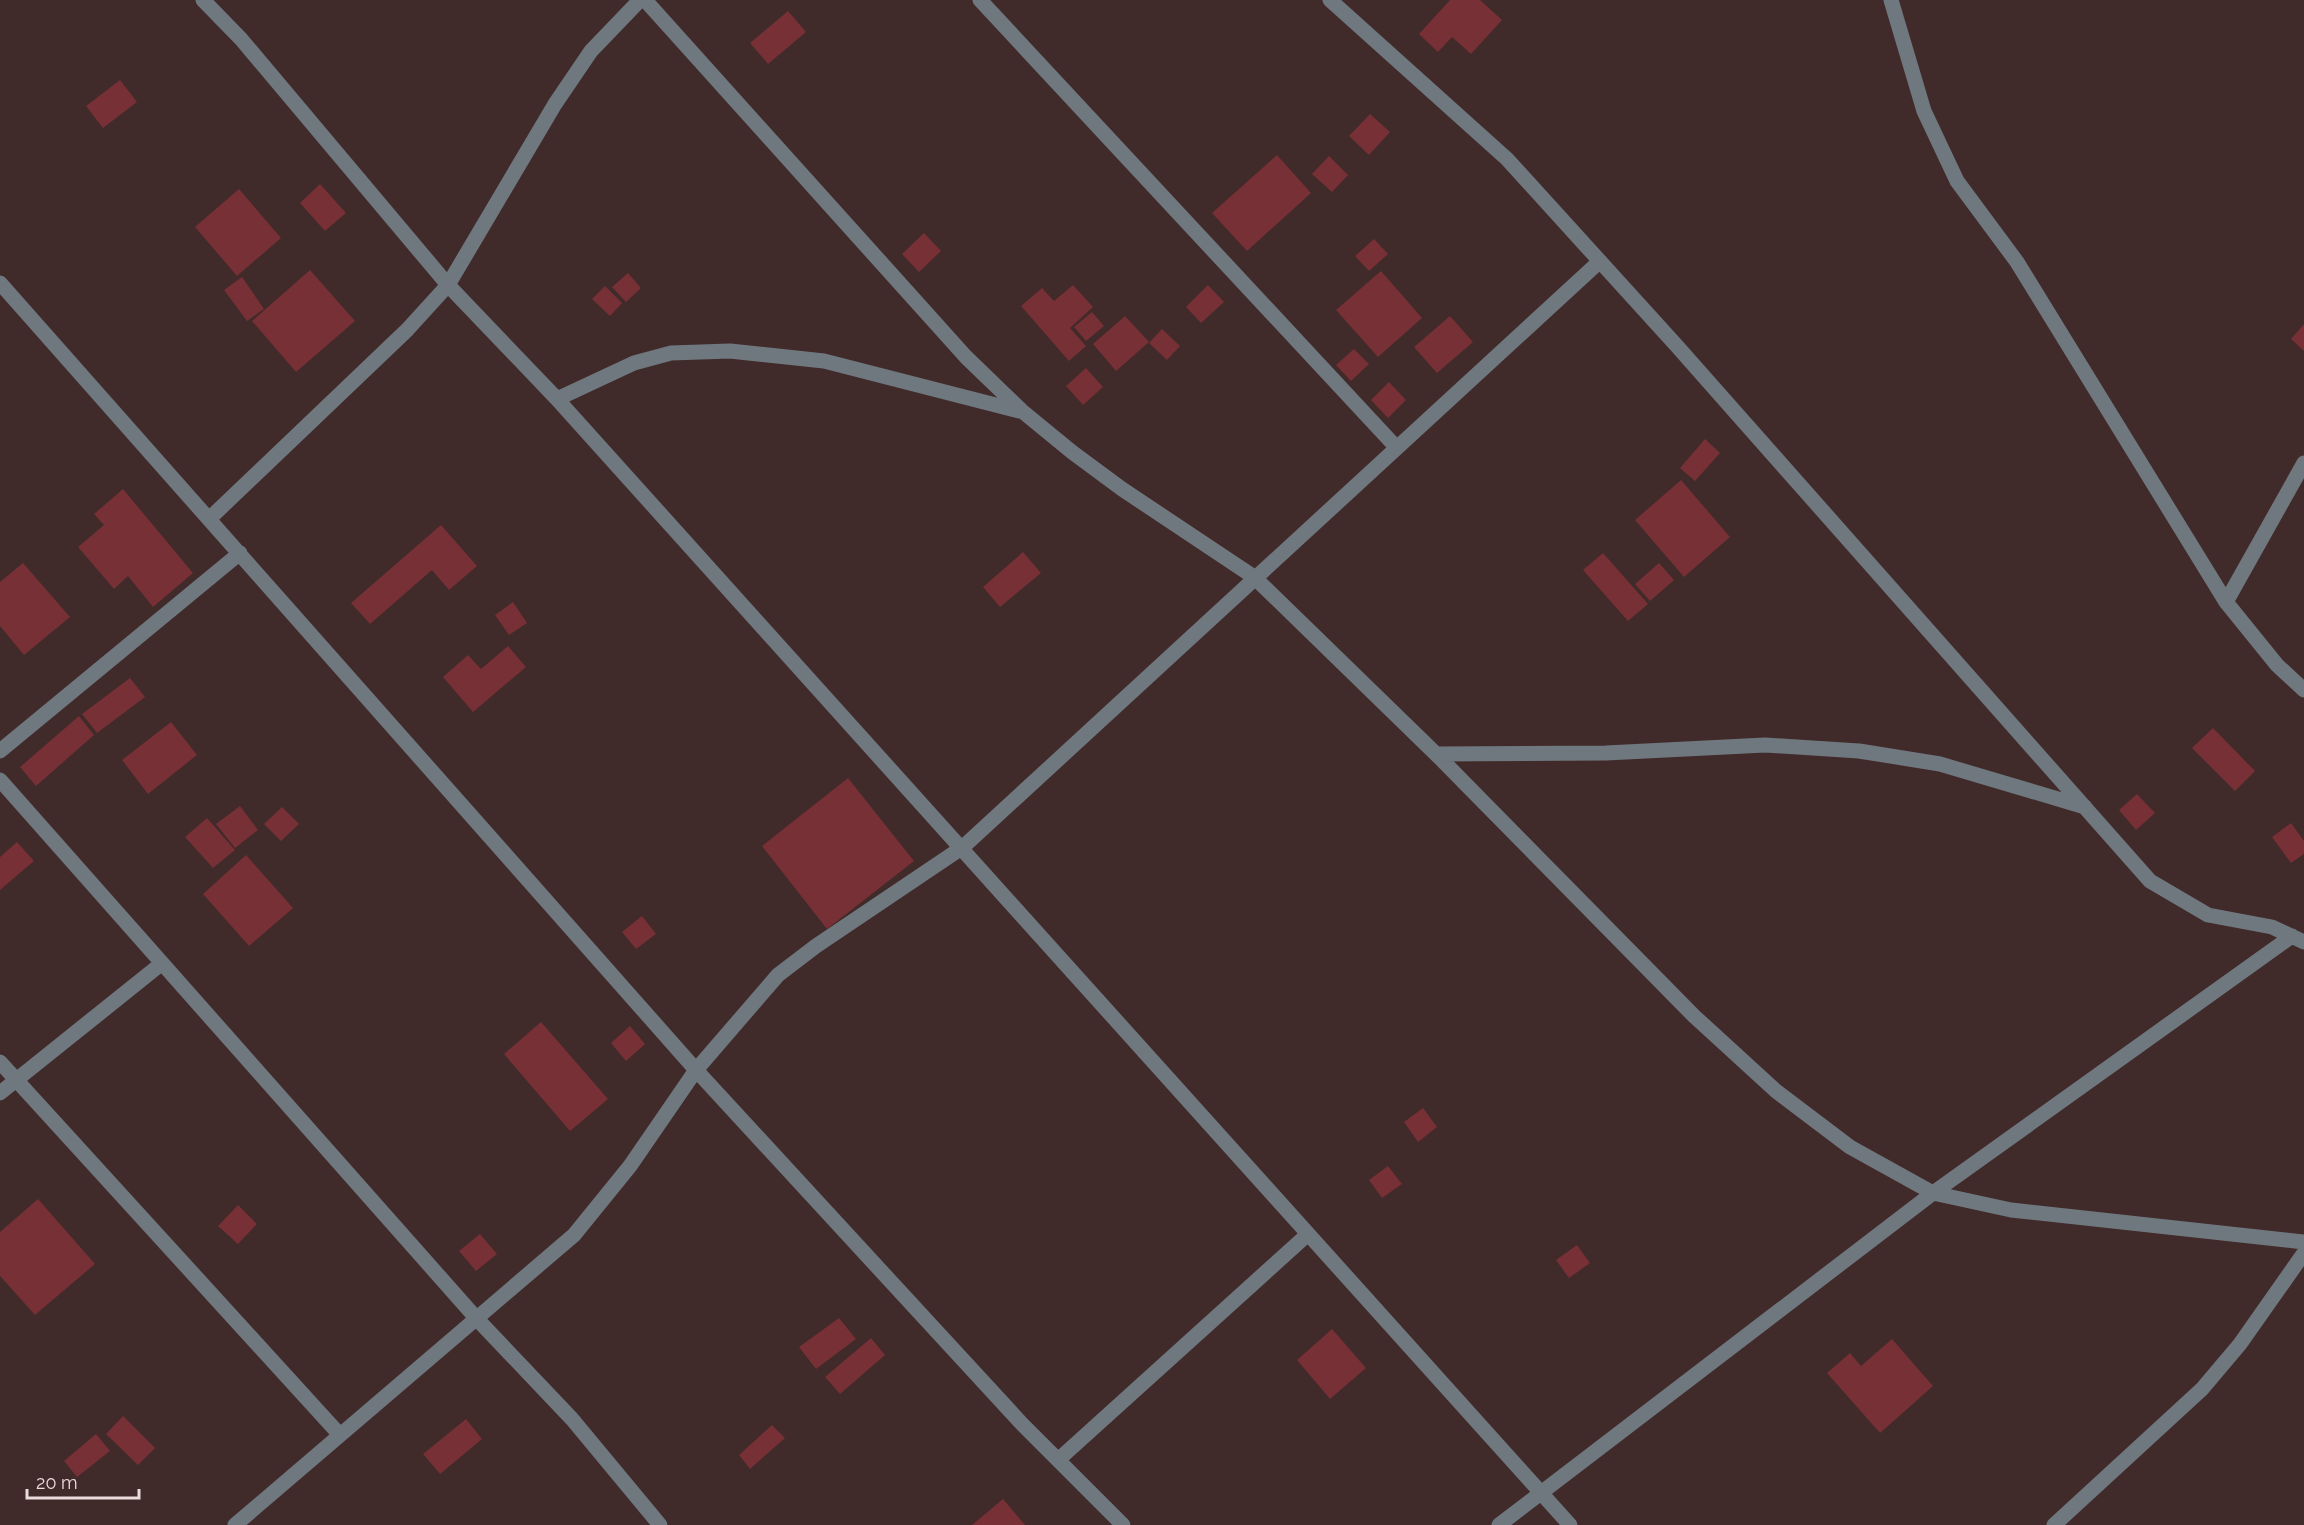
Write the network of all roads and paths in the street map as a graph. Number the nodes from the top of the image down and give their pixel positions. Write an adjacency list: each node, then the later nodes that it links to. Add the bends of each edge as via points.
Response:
1 (203, 0): 9 (street, via 241,39)
2 (640, 0): 9 (street, via 591,51 555,104)
3 (645, 0): 11 (street, via 966,357)
4 (980, 0): 12 (street)
5 (1330, 0): 7 (street, via 1507,159)
6 (1891, 0): 17 (street, via 1924,111 1958,181 2017,262)
7 (1599, 262): 12 (street); 22 (street)
8 (0, 283): 14 (street)
9 (448, 285): 10 (street); 14 (street, via 407,330)
10 (557, 399): 11 (street, via 634,363 671,353 730,351 824,361); 23 (street)
11 (1022, 411): 16 (street, via 1122,489)
12 (1396, 447): 16 (street)
13 (2304, 463): 17 (street)
14 (209, 519): 15 (street)
15 (240, 553): 19 (street); 27 (street)
16 (1254, 577): 20 (street); 23 (street)
17 (2226, 602): 18 (street, via 2277,665)
18 (2304, 690)
19 (0, 751)
20 (1436, 754): 22 (street, via 1606,753 1765,745 1859,751 1941,764); 30 (street, via 1694,1016 1776,1091 1850,1147)
21 (0, 780): 25 (street)
22 (2085, 807): 24 (street, via 2150,881 2208,915 2272,927)
23 (963, 847): 27 (street, via 778,975); 31 (street)
24 (2298, 939): 30 (street)
25 (161, 964): 28 (street); 34 (street)
26 (0, 1062): 28 (street)
27 (696, 1070): 34 (street, via 630,1166 574,1235); 36 (street)
28 (15, 1080): 29 (street); 35 (street)
29 (0, 1093)
30 (1933, 1193): 32 (street, via 2011,1210); 37 (street)
31 (1308, 1234): 36 (street); 37 (street)
32 (2304, 1242)
33 (2304, 1252): 43 (street, via 2240,1344 2202,1389)
34 (477, 1319): 35 (street); 39 (street, via 572,1419)
35 (340, 1435): 38 (street)
36 (1058, 1460): 40 (street)
37 (1542, 1493): 41 (street); 42 (street)
38 (236, 1525)
39 (660, 1525)
40 (1123, 1525)
41 (1499, 1525)
42 (1570, 1525)
43 (2054, 1525)

